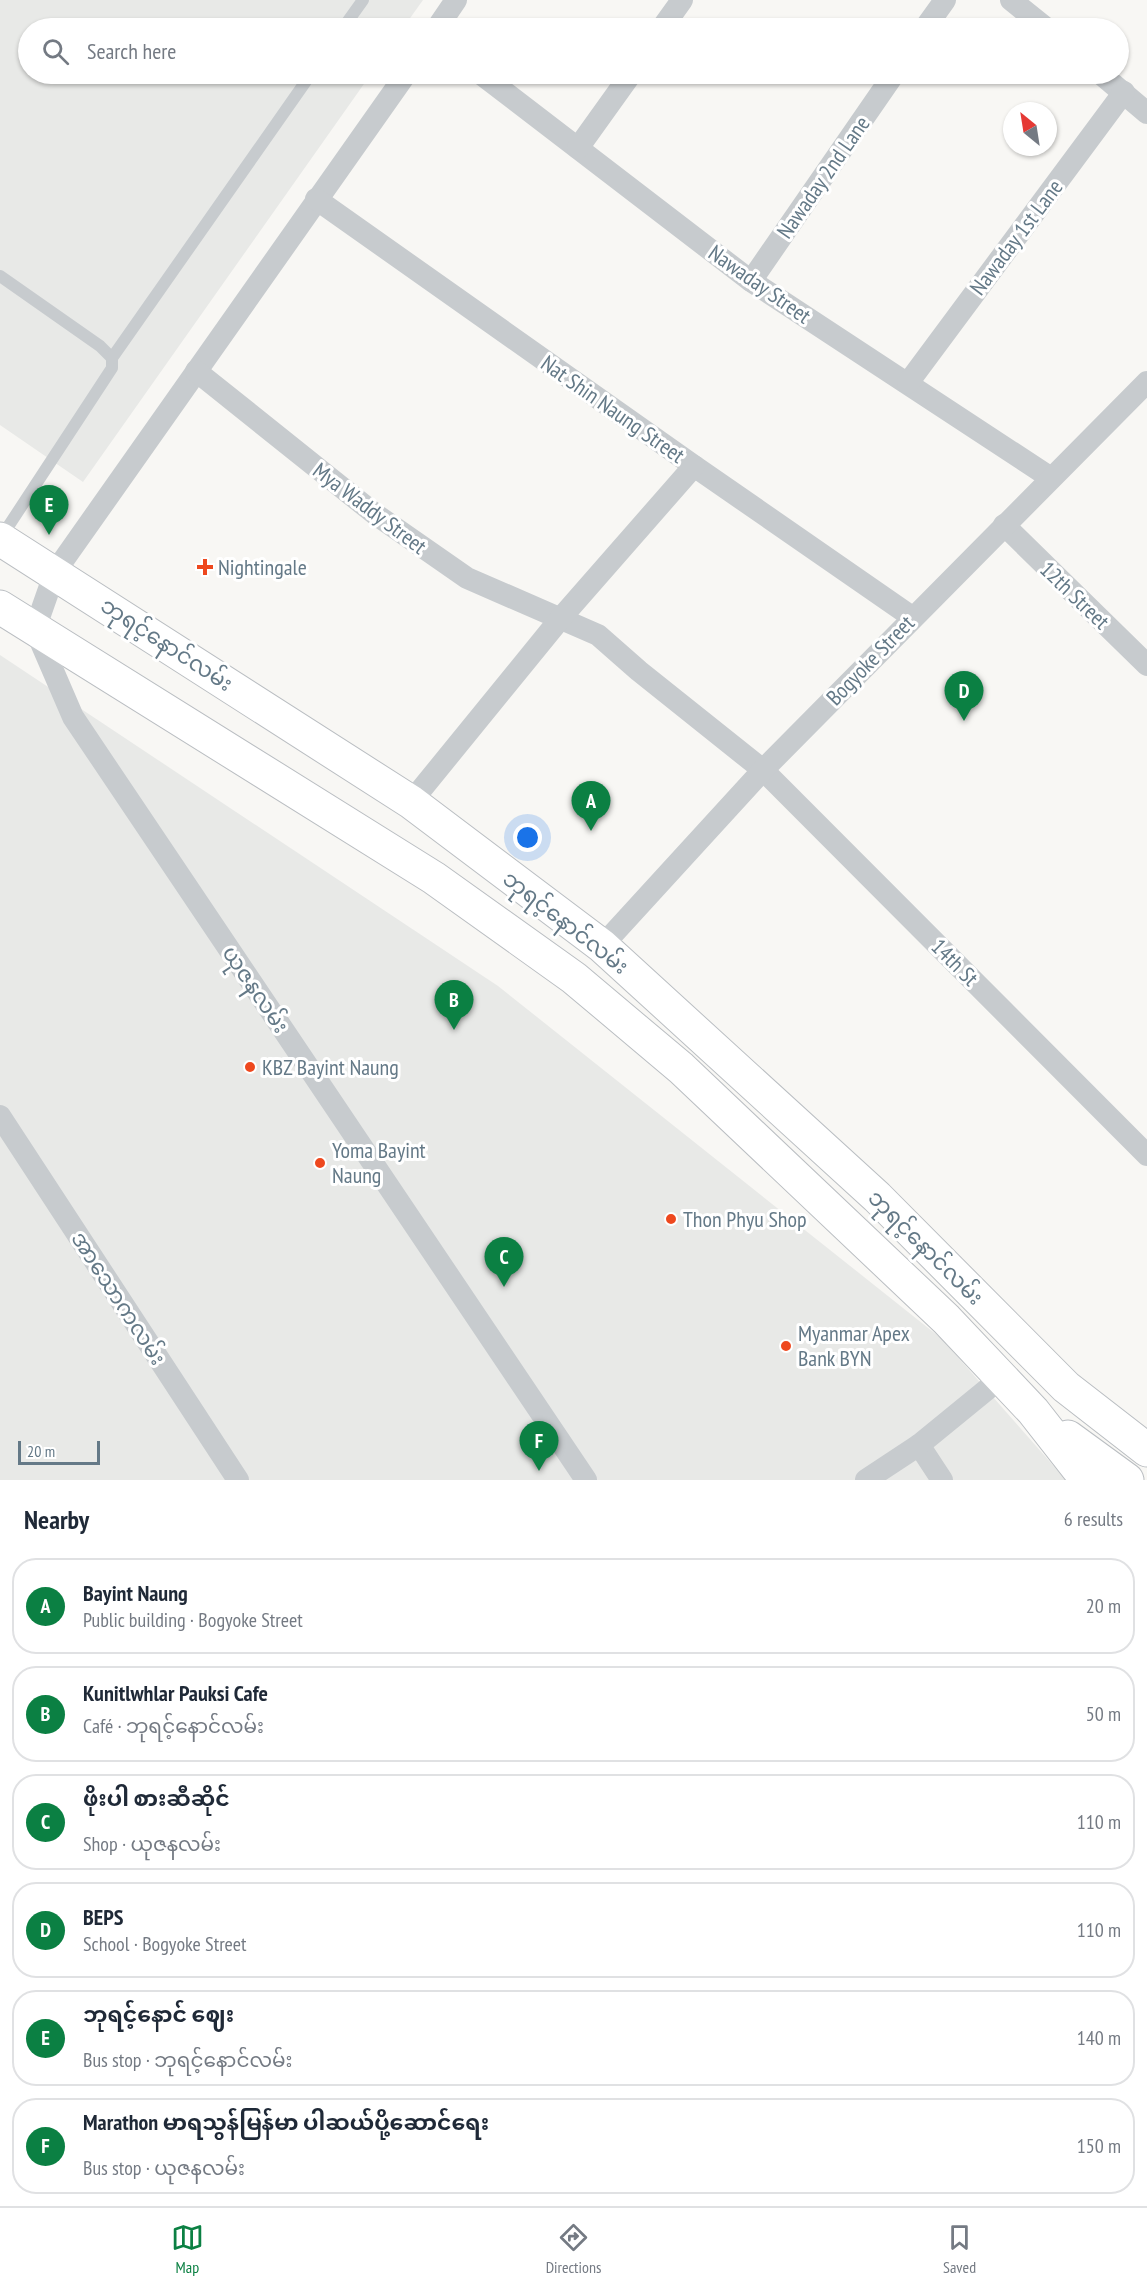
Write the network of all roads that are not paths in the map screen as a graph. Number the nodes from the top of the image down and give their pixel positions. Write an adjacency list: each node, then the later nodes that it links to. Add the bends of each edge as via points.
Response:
1 (363, 0): 6 (lane)
2 (456, 0): 7 (street)
3 (682, 0): 8 (street)
4 (945, 0): 9 (street)
5 (1011, 0): 10 (street)
6 (350, 18)
7 (444, 18)
8 (669, 18)
9 (932, 18)
10 (1034, 18)
11 (304, 84): 23 (lane)
12 (399, 84): 20 (street)
13 (494, 84): 19 (street, Nawaday Street)
14 (624, 84): 19 (street)
15 (887, 84): 22 (street, Nawaday 2nd Lane)
16 (1114, 84): 17 (street)
17 (1124, 92): 18 (street); 25 (street, Nawaday 1st Lane)
18 (1147, 113)
19 (578, 148): 22 (street, Nawaday Street)
20 (316, 199): 24 (street); 27 (street, Nat Shin Naung Street)
21 (0, 276): 23 (lane)
22 (751, 281): 25 (street, Nawaday Street)
23 (112, 358): 30 (lane, via 112,368)
24 (196, 371): 31 (street); 34 (street, Mya Waddy Street, via 375,514 466,578)
25 (908, 382): 28 (street, Nawaday Street)
26 (1144, 392): 28 (street, Bogyoke Street)
27 (694, 466): 33 (street, Nat Shin Naung Street); 34 (street)
28 (1051, 478): 29 (street, Bogyoke Street)
29 (1004, 525): 33 (street, Bogyoke Street); 36 (street, 12th Street)
30 (0, 539): 31 (main road, ဘုရင့်နောင်လမ်း)
31 (55, 572): 35 (street); 38 (main road, ဘုရင့်နောင်လမ်း)
32 (0, 607): 35 (main road, ဘုရင့်နောင်လမ်း)
33 (912, 617): 37 (street, Bogyoke Street)
34 (560, 619): 37 (street, Mya Waddy Street, via 598,635); 38 (street)
35 (35, 629): 42 (main road, ဘုရင့်နောင်လမ်း, via 434,878 574,978 681,1068 946,1319); 48 (street, ယုဇနလမ်း, via 73,717)
36 (1147, 665)
37 (763, 770): 39 (street, Bogyoke Street); 41 (street, 14th St)
38 (411, 802): 39 (main road, ဘုရင့်နောင်လမ်း)
39 (602, 946): 43 (main road, ဘုရင့်နောင်လမ်း, via 877,1197)
40 (0, 1116): 47 (street, အာသောကလမ်း)
41 (1147, 1155)
42 (1001, 1378): 44 (main road, ဘုရင့်နောင်လမ်း); 45 (street)
43 (1066, 1387): 46 (main road, ဘုရင့်နောင်လမ်း); 53 (main road, ဘုရင့်နောင်လမ်း)
44 (1032, 1411): 51 (main road, ဘုရင့်နောင်လမ်း); 52 (main road, ဘုရင့်နောင်လမ်း)
45 (919, 1445): 49 (street); 50 (street)
46 (1147, 1450)
47 (238, 1480)
48 (586, 1480)
49 (866, 1480)
50 (942, 1480)
51 (1087, 1480)
52 (1127, 1480)
53 (1136, 1480)

